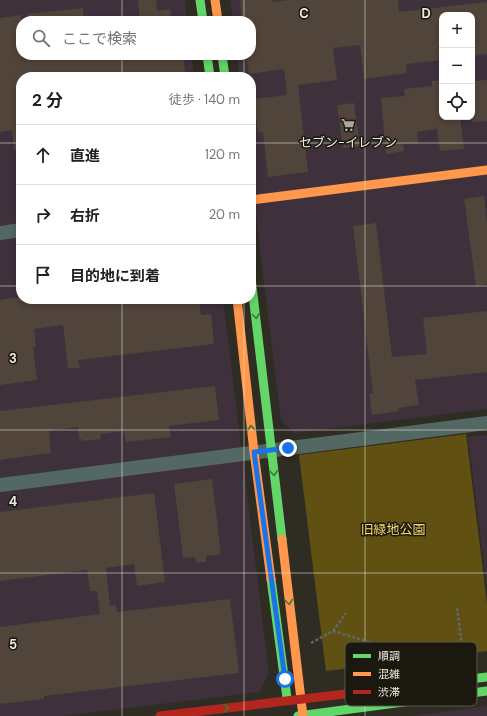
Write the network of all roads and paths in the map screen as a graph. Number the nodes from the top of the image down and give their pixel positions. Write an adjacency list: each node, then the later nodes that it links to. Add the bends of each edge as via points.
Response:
1 (200, 0): 3 (street)
2 (215, 0): 4 (street)
3 (202, 16)
4 (217, 16)
5 (208, 60): 7 (street)
6 (223, 60): 8 (street)
7 (209, 72)
8 (224, 72)
9 (487, 170): 10 (street)
10 (256, 199)
11 (16, 231): 12 (street)
12 (0, 233)
13 (238, 304): 17 (street, one-way to 13)
14 (254, 304): 16 (street, one-way to 16)
15 (487, 422): 16 (street)
16 (271, 450): 17 (street); 30 (street, one-way to 30)
17 (254, 452): 18 (street); 31 (street)
18 (0, 485)
19 (457, 608): 23 (path)
20 (346, 613): 21 (path)
21 (333, 631): 22 (path); 24 (path)
22 (369, 642)
23 (461, 642)
24 (309, 644)
25 (487, 677): 26 (street)
26 (477, 678)
27 (487, 691): 28 (street)
28 (477, 692)
29 (345, 693): 30 (street)
30 (301, 698): 31 (street); 35 (street)
31 (287, 700): 33 (street, one-way to 31); 34 (street)
32 (375, 706): 35 (street)
33 (160, 716)
34 (290, 716)
35 (301, 716)

